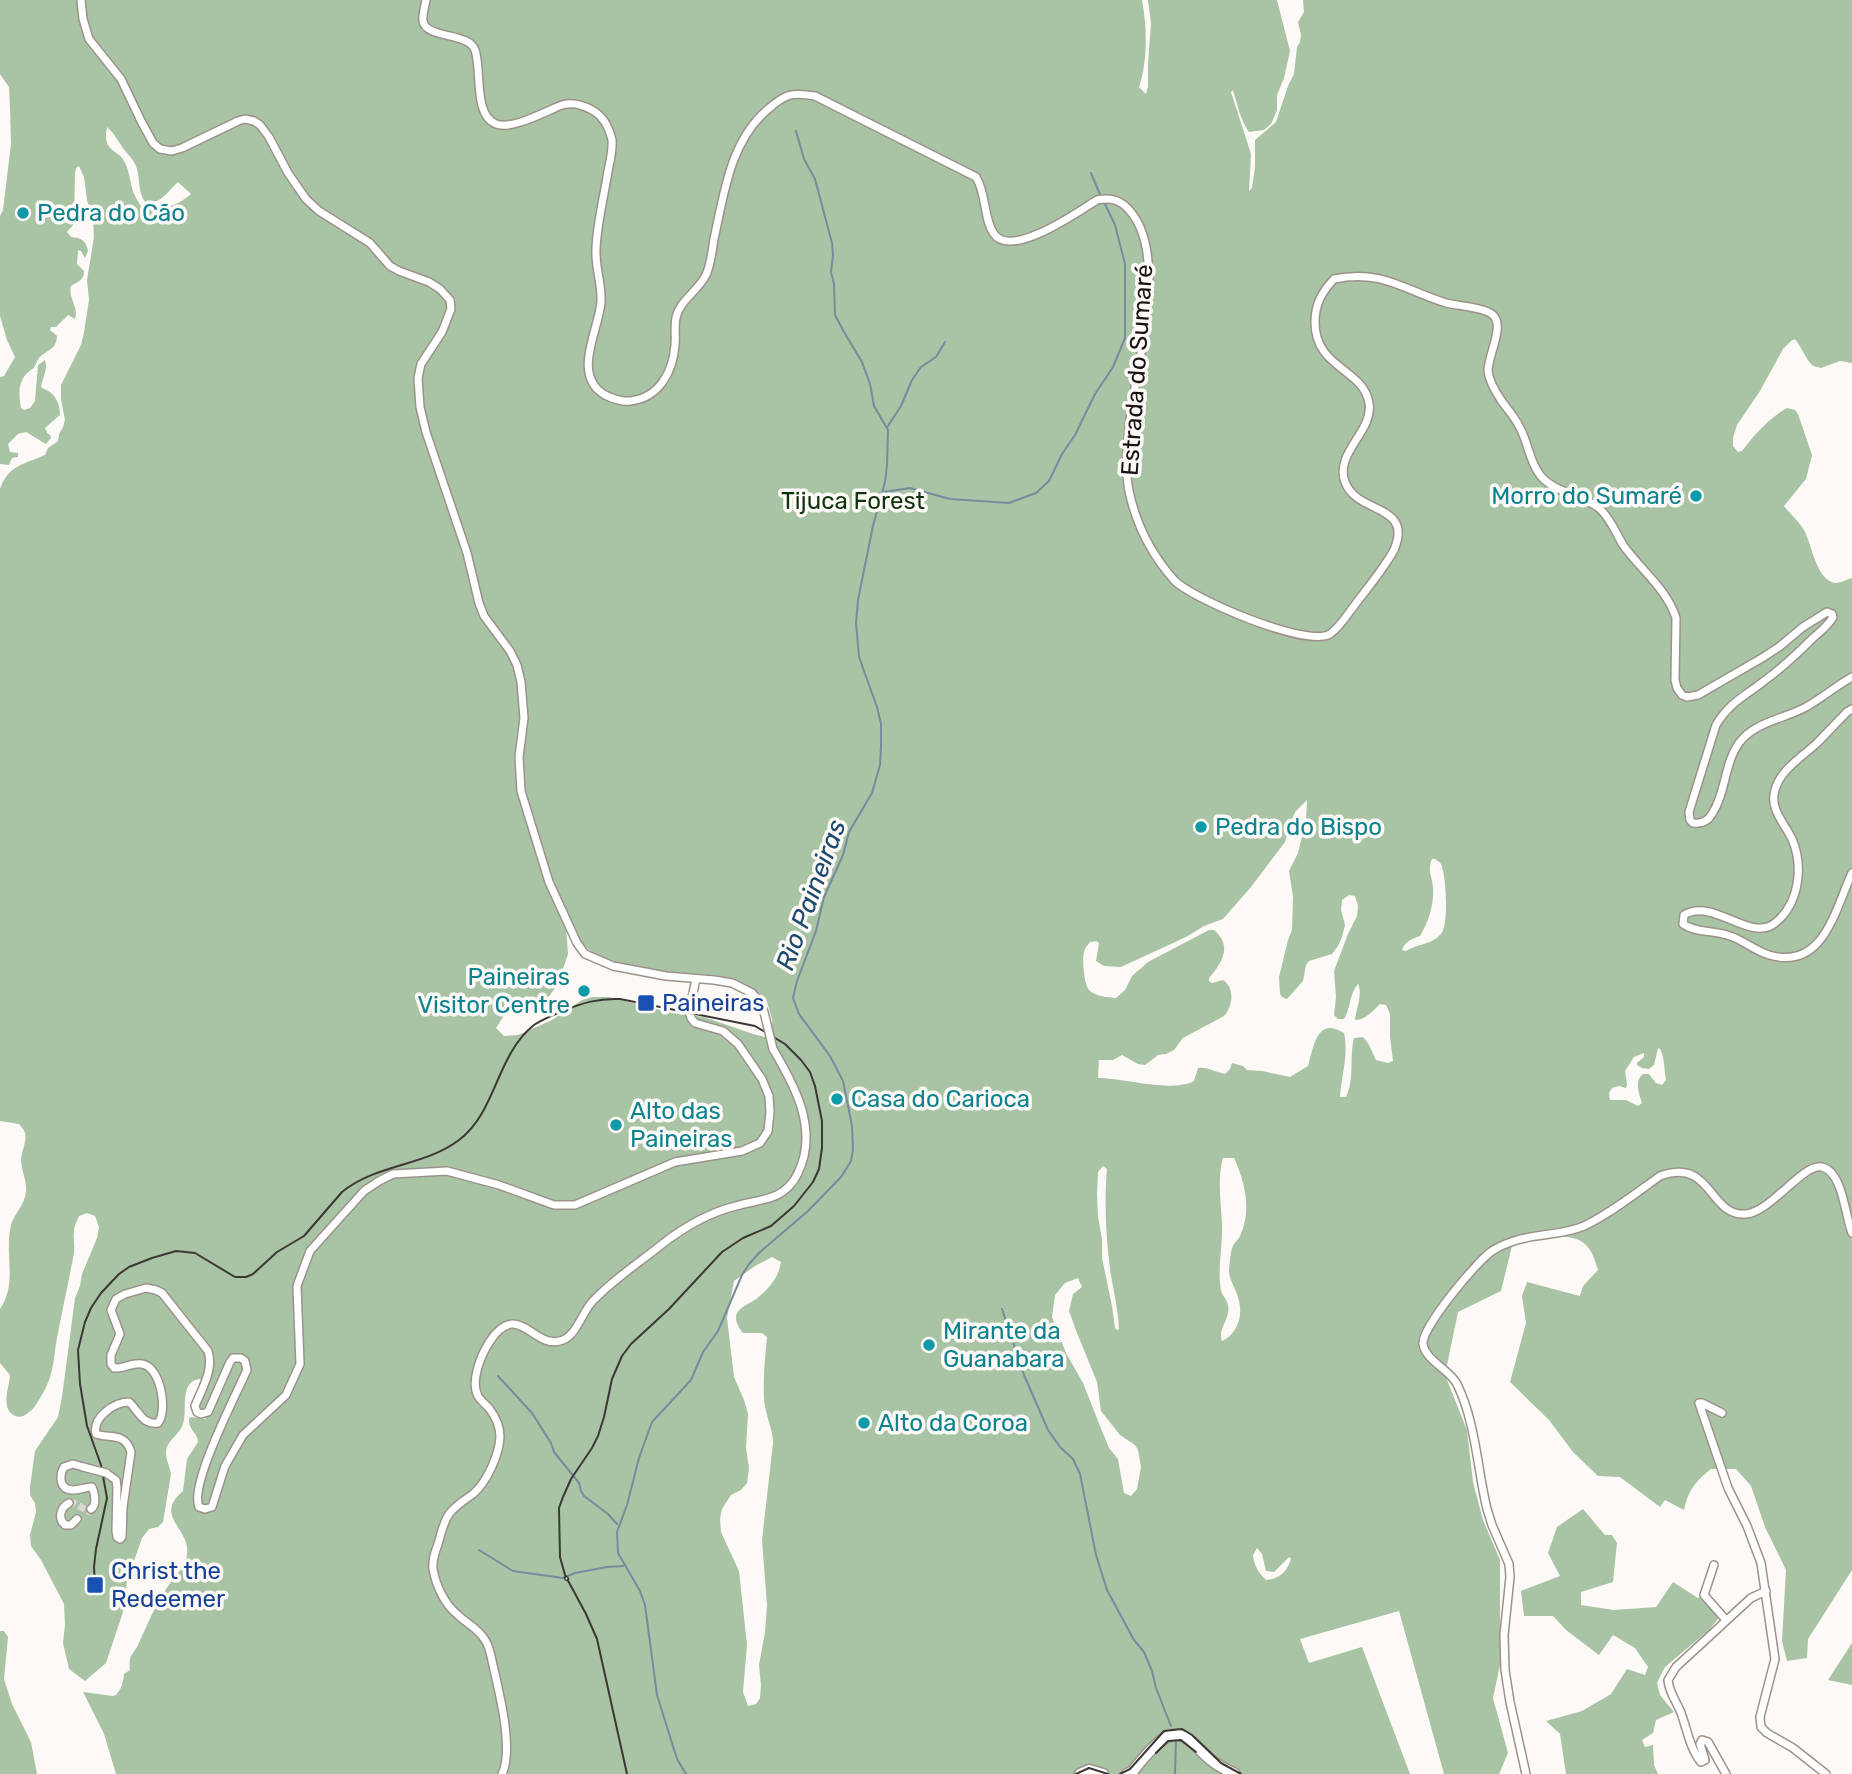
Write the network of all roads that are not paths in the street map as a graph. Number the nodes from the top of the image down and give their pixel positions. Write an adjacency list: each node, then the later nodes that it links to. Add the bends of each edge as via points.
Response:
1 (81, 0): 6 (street, via 89,39 121,79 160,149 172,151 238,121 254,121 269,137 306,200 370,243 390,266 429,282 450,300 442,332 421,363 420,407 479,603 517,666 524,718 521,791 549,882 585,954 613,966)
2 (426, 0): 3 (street, Estrada do Sumaré, via 422,20 426,27 468,42 475,50 484,110 496,124 514,124 565,104 587,107 604,120 612,152 596,250 600,307 588,360 594,385 603,394 625,402 640,400 664,381 675,348 676,317 706,275 742,139 759,117 787,95 814,96 976,177 999,238 1019,240 1041,234 1106,198 1124,204 1138,220 1148,288 1131,409 1129,489 1149,546 1176,582 1197,596 1281,631 1329,635 1394,550 1400,530 1395,520 1353,495 1343,476 1369,415 1369,402 1364,390 1327,358 1315,335 1317,303 1324,290 1334,279 1359,276 1392,281 1495,317 1498,324 1488,373 1494,389 1519,424 1540,475 1600,509 1665,595 1677,628 1675,680 1682,695 1698,695 1726,680 1826,612 1832,614 1828,625 1802,649 1723,713 1689,812 1693,823 1700,824 1712,814 1741,740 1753,729 1806,706)
3 (1852, 677)
4 (1852, 709): 5 (street, via 1782,776 1774,792 1777,813 1796,853 1798,872 1790,906 1767,928 1697,910 1684,915 1683,924 1731,936 1767,954 1796,956 1818,943)
5 (1852, 873)
6 (696, 979): 10 (street, bridge, via 691,1018 723,1031 762,1079 770,1112 768,1130 760,1143 742,1151 676,1162 575,1205 554,1205 447,1171 393,1174 379,1181 364,1191 310,1251 297,1286 300,1364 286,1395 243,1435 225,1466 212,1507 205,1509 197,1502 200,1484 247,1365 241,1358 233,1358 208,1412 197,1412 195,1406 210,1369 208,1351 162,1293 146,1288 125,1294 111,1310 120,1334 111,1364 119,1369 146,1364 157,1377 163,1410 161,1420 150,1423 141,1419 129,1402 121,1402 97,1420 96,1434 122,1439 131,1452 123,1536 117,1537 116,1531 116,1480 106,1472 73,1464 64,1467 60,1482 65,1487 71,1491 92,1487); 15 (street, bridge, via 732,983 759,1001 773,1049 798,1097 807,1134 802,1166 787,1189 776,1196 711,1213 681,1229 590,1303 563,1340 551,1341 512,1323 489,1342 475,1389 498,1423 500,1438 491,1470 445,1522 433,1567 445,1600 487,1642 503,1710 507,1750)
7 (1852, 1233): 20 (street, via 1840,1186 1822,1167 1810,1169 1768,1205 1742,1215 1722,1206 1692,1174 1670,1173 1593,1222 1520,1239 1491,1252 1427,1329 1423,1337 1426,1352 1456,1382 1467,1409 1487,1509 1510,1564 1505,1670)
8 (1722, 1413): 13 (street, via 1699,1404 1761,1563)
9 (69, 1503): 11 (street, via 61,1521 71,1525)
10 (91, 1510)
11 (76, 1519)
12 (1714, 1564): 14 (street, via 1704,1595)
13 (1766, 1591): 14 (street); 22 (street, via 1774,1659 1761,1727)
14 (1726, 1620): 21 (street, via 1668,1680 1695,1753 1701,1762 1705,1760 1700,1744 1708,1742)
15 (502, 1774)
16 (1080, 1774): 17 (street, via 1089,1770)
17 (1103, 1774)
18 (1127, 1774): 19 (street, via 1160,1741 1176,1734 1188,1737 1212,1761)
19 (1235, 1774)
20 (1526, 1774)
21 (1726, 1774)
22 (1826, 1774)

